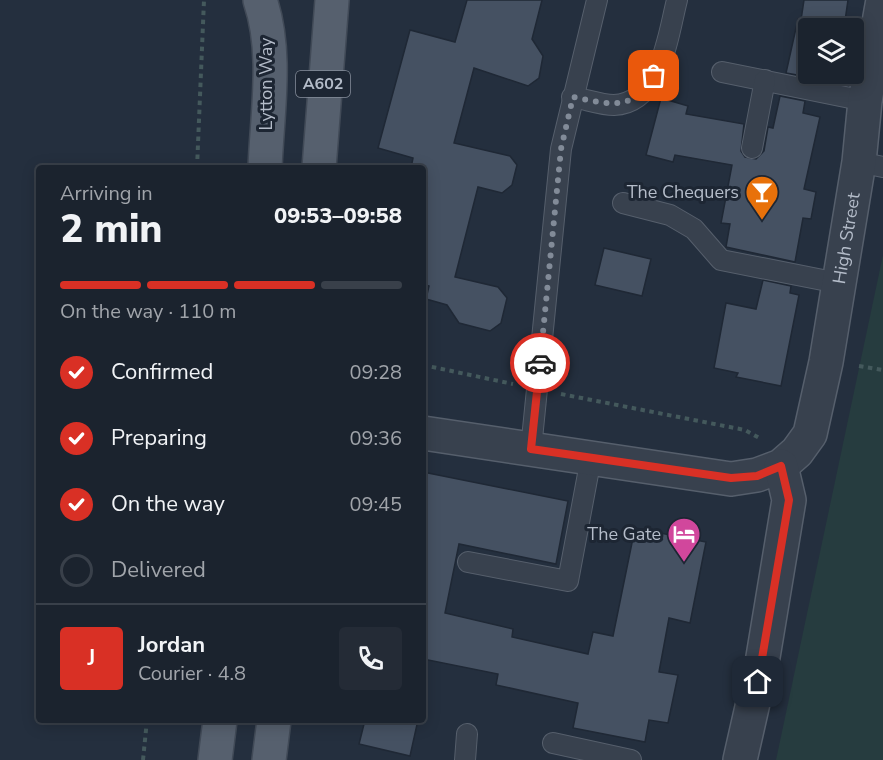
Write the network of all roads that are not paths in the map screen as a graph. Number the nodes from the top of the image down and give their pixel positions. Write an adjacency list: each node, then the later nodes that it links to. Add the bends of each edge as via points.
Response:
1 (260, 0): 12 (main road, Lytton Way, via 269,52)
2 (332, 0): 13 (main road, A602)
3 (597, 0): 8 (lane)
4 (677, 0): 8 (lane, via 661,63 646,89 632,100 614,105)
5 (883, 0): 9 (street, High Street)
6 (722, 72): 7 (lane)
7 (765, 80): 9 (lane); 10 (lane)
8 (573, 97): 17 (lane, via 561,149)
9 (865, 101): 11 (street, High Street)
10 (752, 148)
11 (871, 164): 15 (street, High Street)
12 (265, 165)
13 (319, 165)
14 (623, 203): 15 (lane, via 670,215 694,229 721,260)
15 (838, 283): 19 (street, High Street, via 810,434)
16 (426, 433): 17 (street)
17 (531, 449): 18 (street)
18 (591, 458): 19 (street, via 731,478 757,476); 20 (lane, via 568,581)
19 (781, 466): 29 (street, via 789,500 762,663)
20 (468, 562)
21 (220, 723): 25 (main road)
22 (274, 723): 26 (main road)
23 (467, 734): 27 (lane)
24 (553, 743): 28 (lane)
25 (215, 760)
26 (269, 760)
27 (465, 760)
28 (631, 760)
29 (740, 760)

